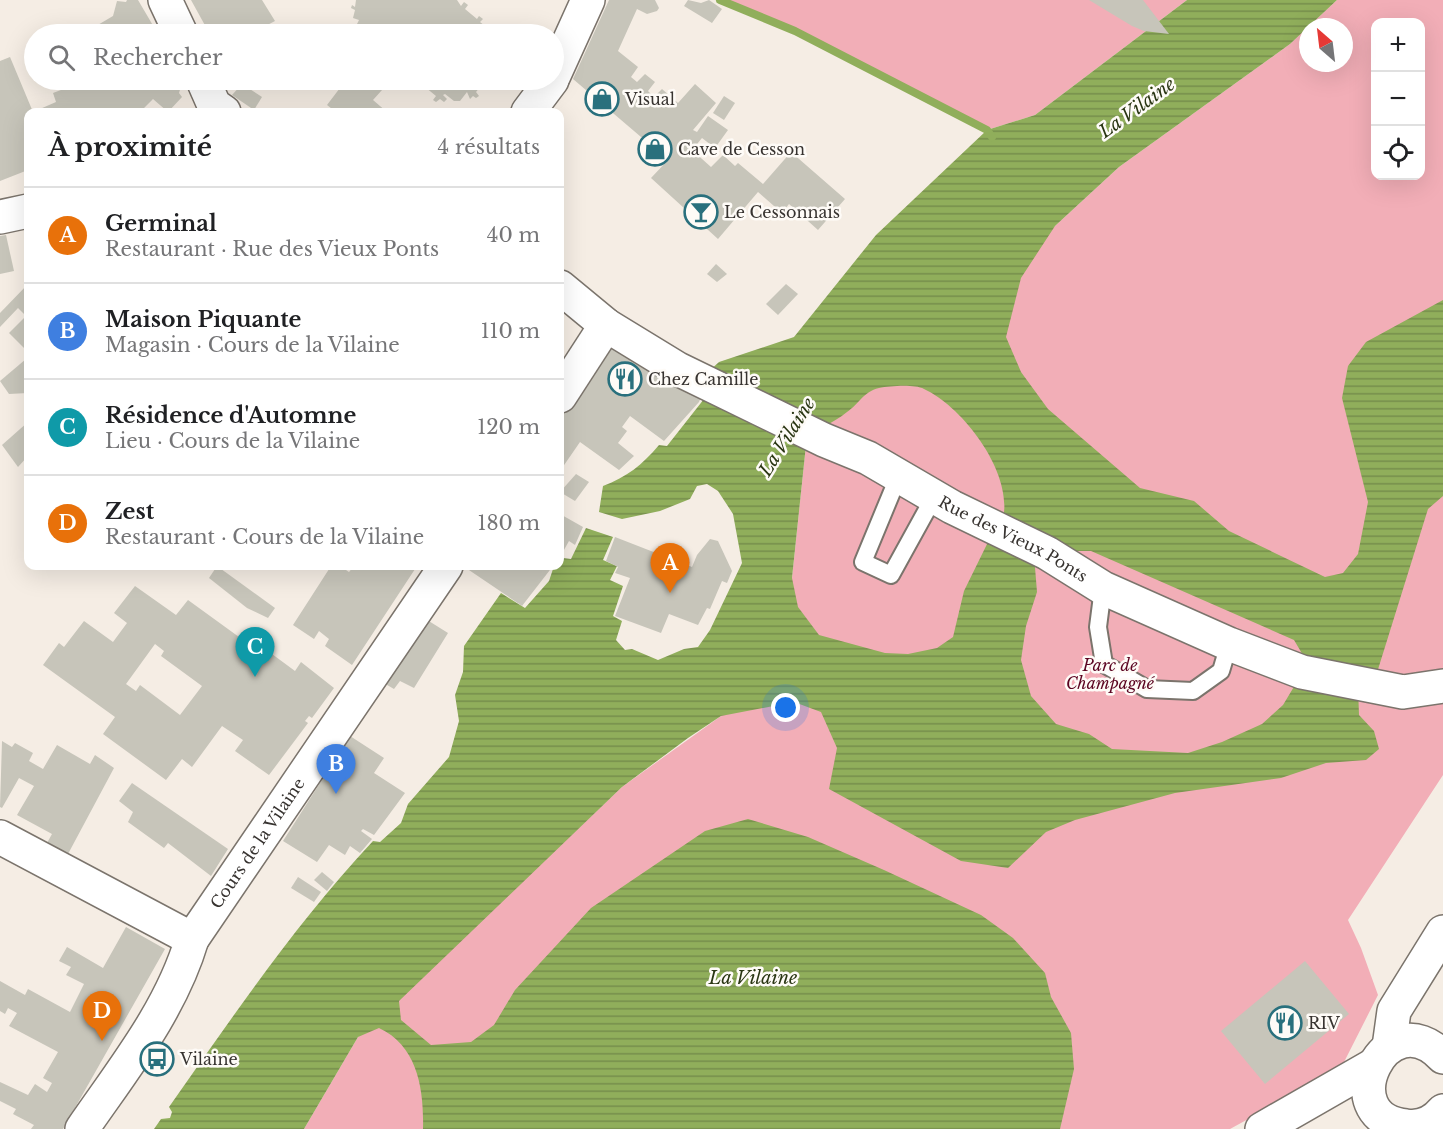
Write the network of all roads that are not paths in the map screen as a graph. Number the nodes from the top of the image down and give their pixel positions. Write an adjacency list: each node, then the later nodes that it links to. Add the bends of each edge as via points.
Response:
1 (165, 0): 3 (street)
2 (588, 0): 4 (street)
3 (177, 24)
4 (564, 53)
5 (544, 90): 6 (street)
6 (531, 108)
7 (24, 212): 8 (street)
8 (0, 217)
9 (564, 290): 10 (street, Rue des Vieux Ponts)
10 (606, 325): 11 (street); 12 (street, Rue des Vieux Ponts, via 678,369)
11 (564, 390)
12 (899, 475): 13 (street, Rue des Vieux Ponts); 13 (lane, via 863,561 891,575)
13 (934, 497): 15 (street, Rue des Vieux Ponts, via 1047,553)
14 (443, 570): 20 (street, Cours de la Vilaine)
15 (1103, 588): 16 (street, Rue des Vieux Ponts); 16 (lane, via 1098,627 1104,664 1147,689 1193,692 1221,671)
16 (1229, 644): 17 (street, Rue des Vieux Ponts, via 1302,672 1403,692)
17 (1443, 686)
18 (0, 837): 20 (street)
19 (1443, 932): 22 (street, via 1394,1011)
20 (192, 939): 26 (street, Cours de la Vilaine, via 168,1001)
21 (1439, 1048): 22 (street, via 1414,1042)
22 (1381, 1057): 23 (street); 25 (street, via 1368,1086 1369,1096)
23 (1303, 1107): 27 (street); 28 (lane)
24 (1443, 1111): 25 (street, via 1426,1124)
25 (1389, 1126)
26 (82, 1129)
27 (1262, 1129)
28 (1275, 1129)

